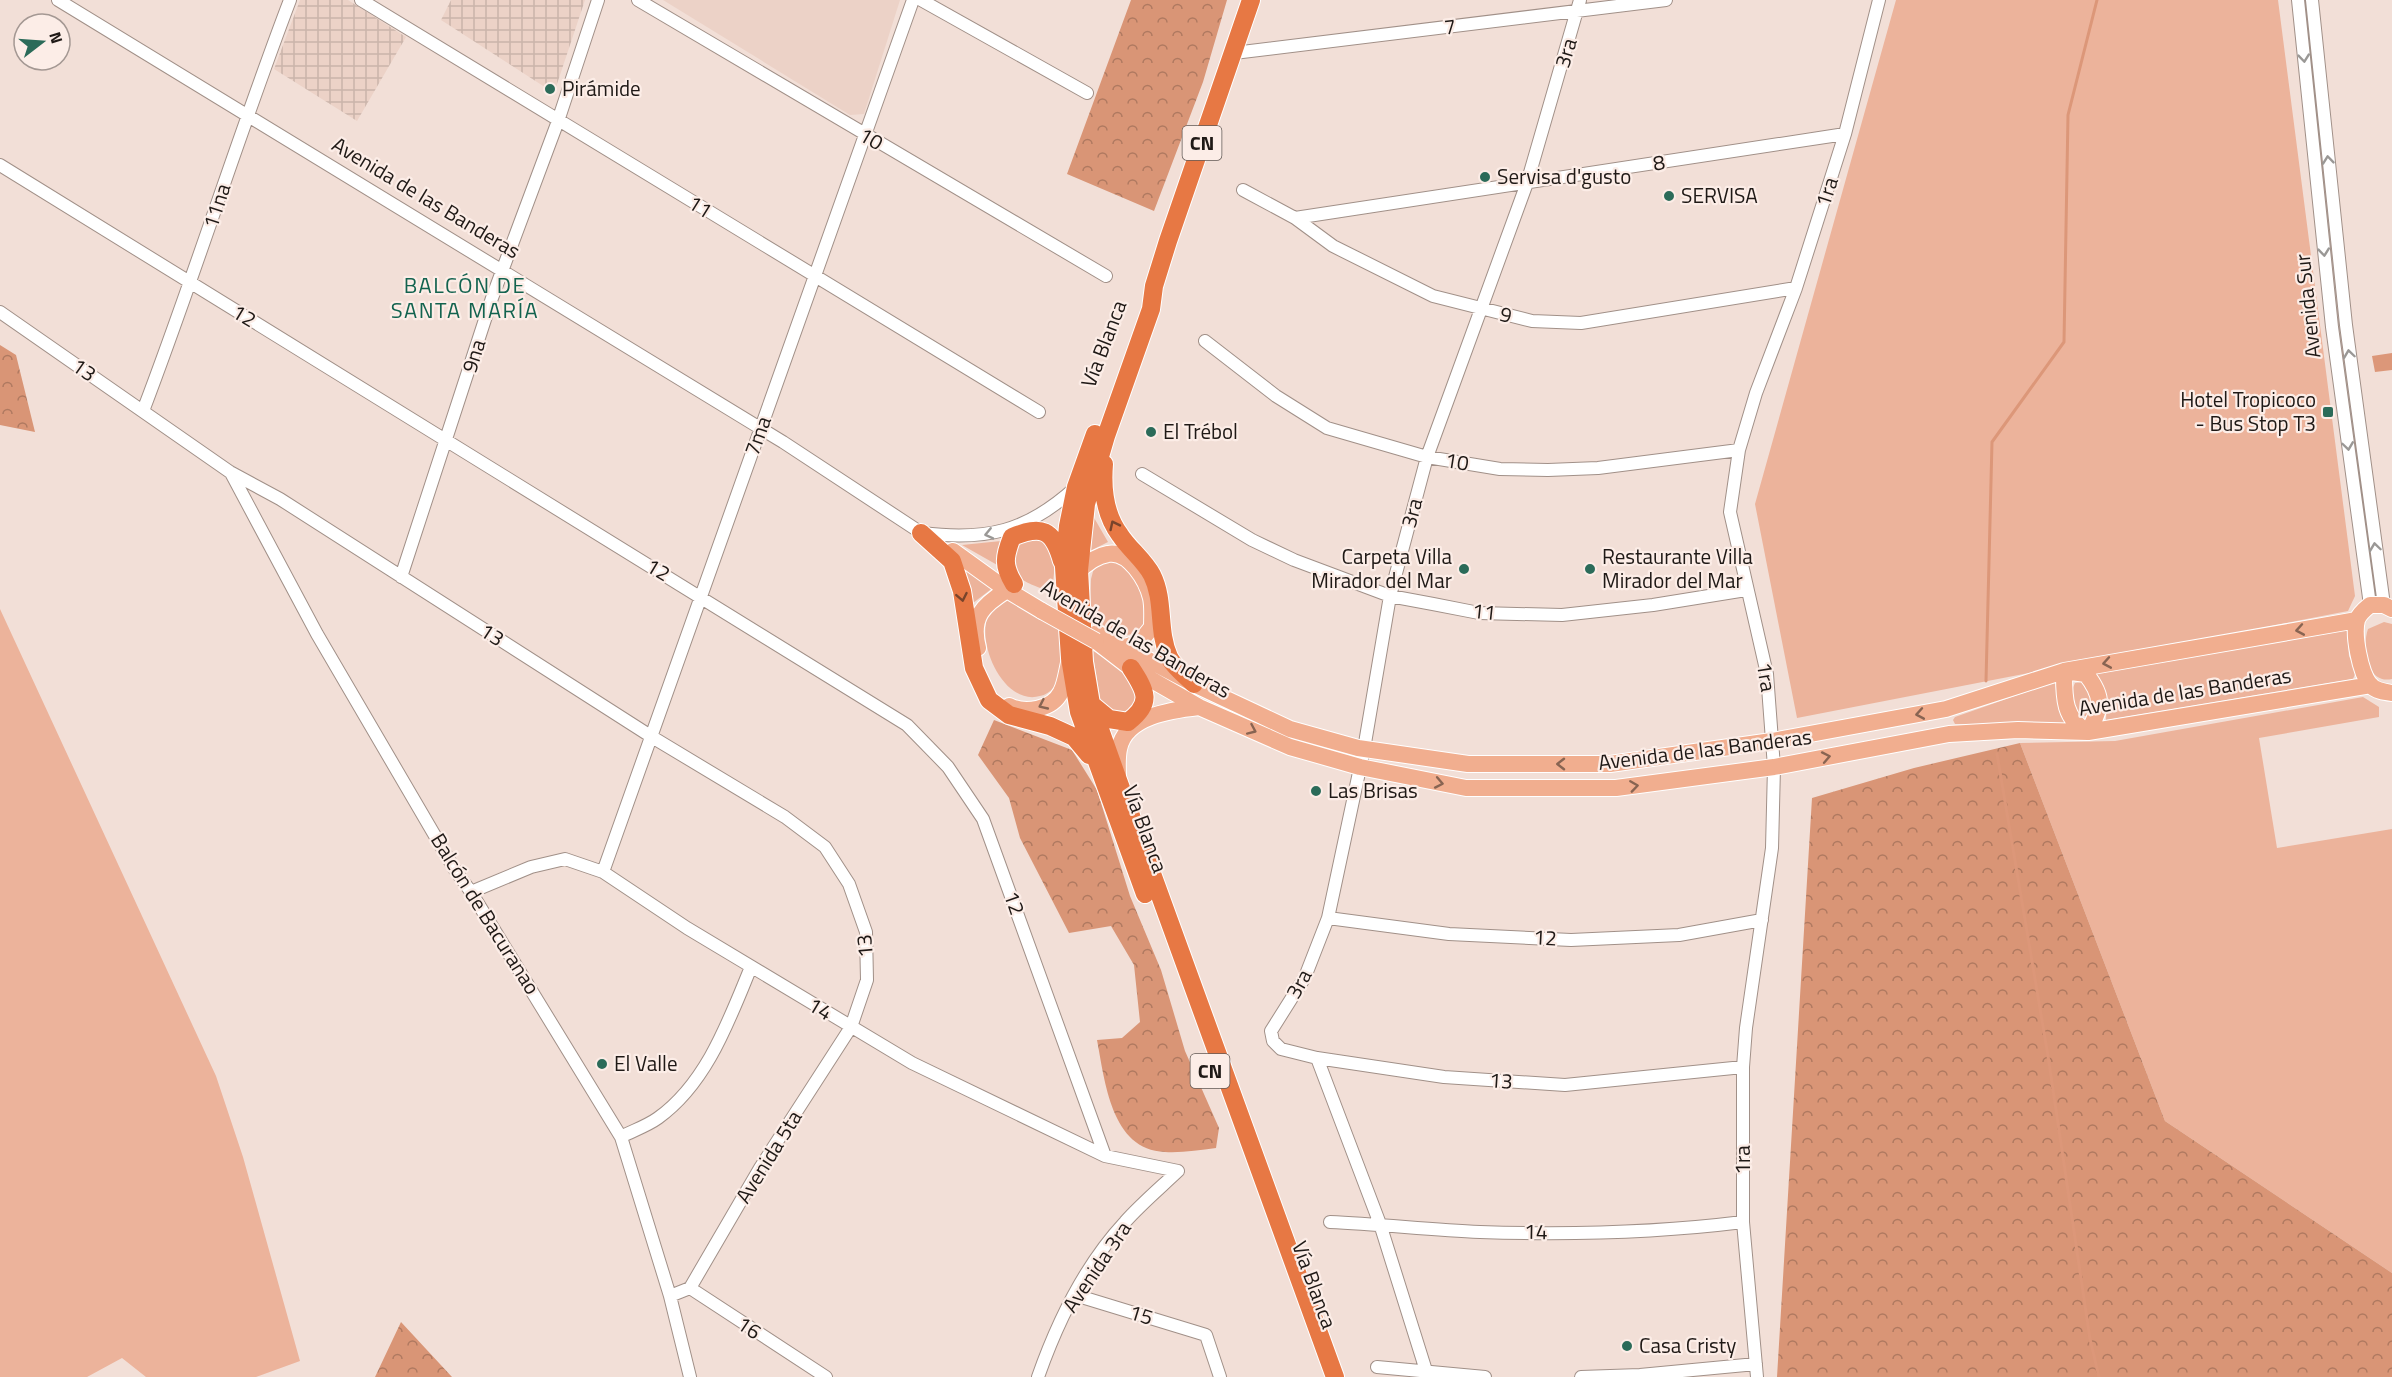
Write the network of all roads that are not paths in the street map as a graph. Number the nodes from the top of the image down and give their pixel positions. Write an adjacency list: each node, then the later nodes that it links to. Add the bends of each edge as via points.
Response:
1 (58, 0): 16 (street, Avenida de las Banderas)
2 (290, 0): 16 (street, 11na)
3 (361, 0): 17 (street, 11)
4 (598, 0): 17 (street, 9na)
5 (638, 0): 19 (street, 10)
6 (913, 0): 19 (street, 7ma)
7 (921, 0): 15 (street)
8 (1251, 0): 14 (highway, Vía Blanca / CN)
9 (1666, 0): 13 (street, 7)
10 (1879, 0): 18 (street, 1ra)
11 (2298, 0): 51 (street, Avenida Sur, one-way to 51, via 2332,327)
12 (2312, 0): 51 (street, Avenida Sur, one-way to 12, via 2346,325)
13 (1580, 6): 14 (street, 7); 21 (street, 3ra)
14 (1234, 53): 28 (highway, Vía Blanca / CN)
15 (1087, 93)
16 (248, 116): 24 (street, Avenida de las Banderas); 27 (street, 11na)
17 (558, 121): 24 (street, 9na); 26 (street, 11)
18 (1845, 134): 21 (street, 8); 29 (street, 1ra)
19 (865, 136): 25 (street, 10); 26 (street, 7ma)
20 (0, 165): 27 (street, 12)
21 (1527, 183): 23 (street, 8); 30 (street, 3ra)
22 (1243, 190): 23 (street, 9)
23 (1295, 218): 30 (street, 9, via 1333,246 1383,273 1433,296)
24 (503, 271): 35 (street, Avenida de las Banderas); 37 (street, 9na)
25 (1106, 276)
26 (815, 278): 34 (street, 11); 35 (street, 7ma)
27 (192, 284): 33 (street, 11na); 37 (street, 12)
28 (1154, 286): 36 (highway, Vía Blanca / CN, via 1151,309); 42 (highway, Vía Blanca / CN, via 1141,305)
29 (1796, 288): 30 (street, 9, via 1581,324 1532,321); 38 (street, 1ra)
30 (1480, 308): 39 (street, 3ra)
31 (0, 312): 33 (street, 13)
32 (1205, 341): 39 (street, 10, via 1276,396 1327,428)
33 (143, 411): 40 (street, 13)
34 (1040, 412)
35 (761, 429): 43 (street, Avenida de las Banderas); 49 (street, 7ma)
36 (1106, 436): 45 (highway, Vía Blanca / CN); 58 (highway, one-way to 36, via 1169,658 1162,629 1161,598 1152,574 1119,535 1108,512 1103,483)
37 (447, 440): 46 (street, 9na); 49 (street, 12)
38 (1739, 450): 39 (street, 10, via 1598,468 1548,470 1500,469); 48 (street, 1ra, via 1730,512)
39 (1427, 458): 50 (street, 3ra)
40 (230, 472): 46 (street, 13, via 280,499); 72 (street, Balcón de Bacuranao, via 317,634)
41 (1142, 474): 50 (street, 11, via 1252,540)
42 (1076, 487): 43 (street, one-way to 43, via 1056,506 1005,530 959,538); 45 (highway, Vía Blanca / CN)
43 (921, 533): 44 (street, Avenida de las Banderas); 67 (highway, one-way to 67, via 952,561 962,591 974,668 989,700 1009,715 1074,737)
44 (953, 551): 47 (main road, Avenida de las Banderas)
45 (1071, 569): 47 (highway, via 1051,535 1032,529 1012,537 1005,554); 54 (main road, via 1111,553 1125,558 1141,574 1152,599 1152,627 1140,642); 55 (highway, Vía Blanca / CN); 61 (highway, Vía Blanca / CN)
46 (401, 577): 64 (street, 13)
47 (1010, 587): 53 (main road, Avenida de las Banderas, bridge); 55 (main road, one-way to 47, via 1061,693 1047,705 1028,711 1011,707 995,696 976,641 977,618 985,604)
48 (1746, 590): 50 (street, 11, via 1562,615 1479,613); 65 (street, 1ra, via 1767,674)
49 (702, 596): 64 (street, 7ma); 81 (street, 12, via 907,725 948,767 983,819)
50 (1390, 596): 66 (street, 3ra)
51 (2382, 606): 52 (main road)
52 (2357, 620): 57 (main road, Avenida de las Banderas, one-way to 57); 59 (main road, via 2361,667)
53 (1095, 636): 54 (main road, Avenida de las Banderas); 56 (main road, Avenida de las Banderas)
54 (1125, 646): 58 (main road, Avenida de las Banderas)
55 (1070, 658): 67 (highway, Vía Blanca / CN, via 1079,712)
56 (1131, 668): 61 (highway, via 1144,687 1146,702 1139,714 1128,722 1109,719); 62 (main road, Avenida de las Banderas)
57 (2064, 671): 63 (main road, via 2064,701 2076,726); 63 (main road, via 2086,674 2097,688 2100,704); 65 (main road, Avenida de las Banderas, one-way to 65, via 1946,709)
58 (1194, 684): 66 (main road, Avenida de las Banderas, via 1290,729)
59 (2370, 685): 60 (main road, via 2379,692); 63 (main road, Avenida de las Banderas)
60 (2392, 693)
61 (1091, 704): 70 (highway, Vía Blanca / CN)
62 (1199, 707): 68 (main road, Avenida de las Banderas, one-way to 68, via 1290,747); 70 (main road, via 1167,711 1145,719 1130,731 1119,747)
63 (2088, 732): 69 (main road, Avenida de las Banderas, one-way to 63, via 1949,734 2018,730)
64 (652, 737): 71 (street, 7ma); 76 (street, 13, via 785,817 825,846 849,884 866,932 867,980)
65 (1772, 741): 66 (main road, Avenida de las Banderas, one-way to 66, via 1610,764 1468,764); 69 (street, 1ra)
66 (1364, 749): 68 (street, 3ra)
67 (1098, 765): 96 (highway, Vía Blanca / CN)
68 (1360, 767): 69 (main road, Avenida de las Banderas, one-way to 69, via 1466,788 1616,788); 73 (street, 3ra)
69 (1774, 767): 74 (street, 1ra, via 1772,848)
70 (1118, 780): 97 (highway, Vía Blanca / CN)
71 (603, 872): 72 (street, 14, via 565,859 531,867); 75 (street, 14)
72 (471, 892): 80 (street, Balcón de Bacuranao)
73 (1329, 918): 74 (street, 12, via 1449,934 1572,940 1679,935); 77 (street, 3ra, via 1305,977)
74 (1762, 920): 79 (street, 1ra)
75 (751, 967): 76 (street, 14); 80 (street, via 725,1029 697,1078 658,1118)
76 (851, 1027): 81 (street, 14, via 912,1063); 86 (street, Avenida 5ta, via 760,1168)
77 (1271, 1031): 78 (street, 13, via 1273,1041 1281,1048)
78 (1317, 1058): 79 (street, 13, via 1444,1077 1565,1085); 85 (street)
79 (1743, 1067): 84 (street, 1ra)
80 (621, 1137): 88 (street, Balcón de Bacuranao)
81 (1105, 1156): 82 (street, 14)
82 (1178, 1171): 87 (street, Avenida 3ra, via 1124,1223)
83 (1330, 1222): 85 (street, 14)
84 (1743, 1222): 85 (street, 14, via 1606,1233 1479,1232); 89 (street, 1ra)
85 (1380, 1224): 91 (street)
86 (690, 1288): 88 (street); 93 (street, 16)
87 (1075, 1295): 94 (street, Avenida 3ra, via 1053,1335); 95 (street, 15, via 1206,1335)
88 (670, 1296): 92 (street, Balcón de Bacuranao)
89 (1756, 1364): 99 (street); 100 (street, 1ra)
90 (1377, 1367): 91 (street)
91 (1427, 1374): 98 (street)
92 (690, 1377)
93 (826, 1377)
94 (1038, 1377)
95 (1220, 1377)
96 (1323, 1377)
97 (1335, 1377)
98 (1485, 1377)
99 (1581, 1377)
100 (1757, 1377)

